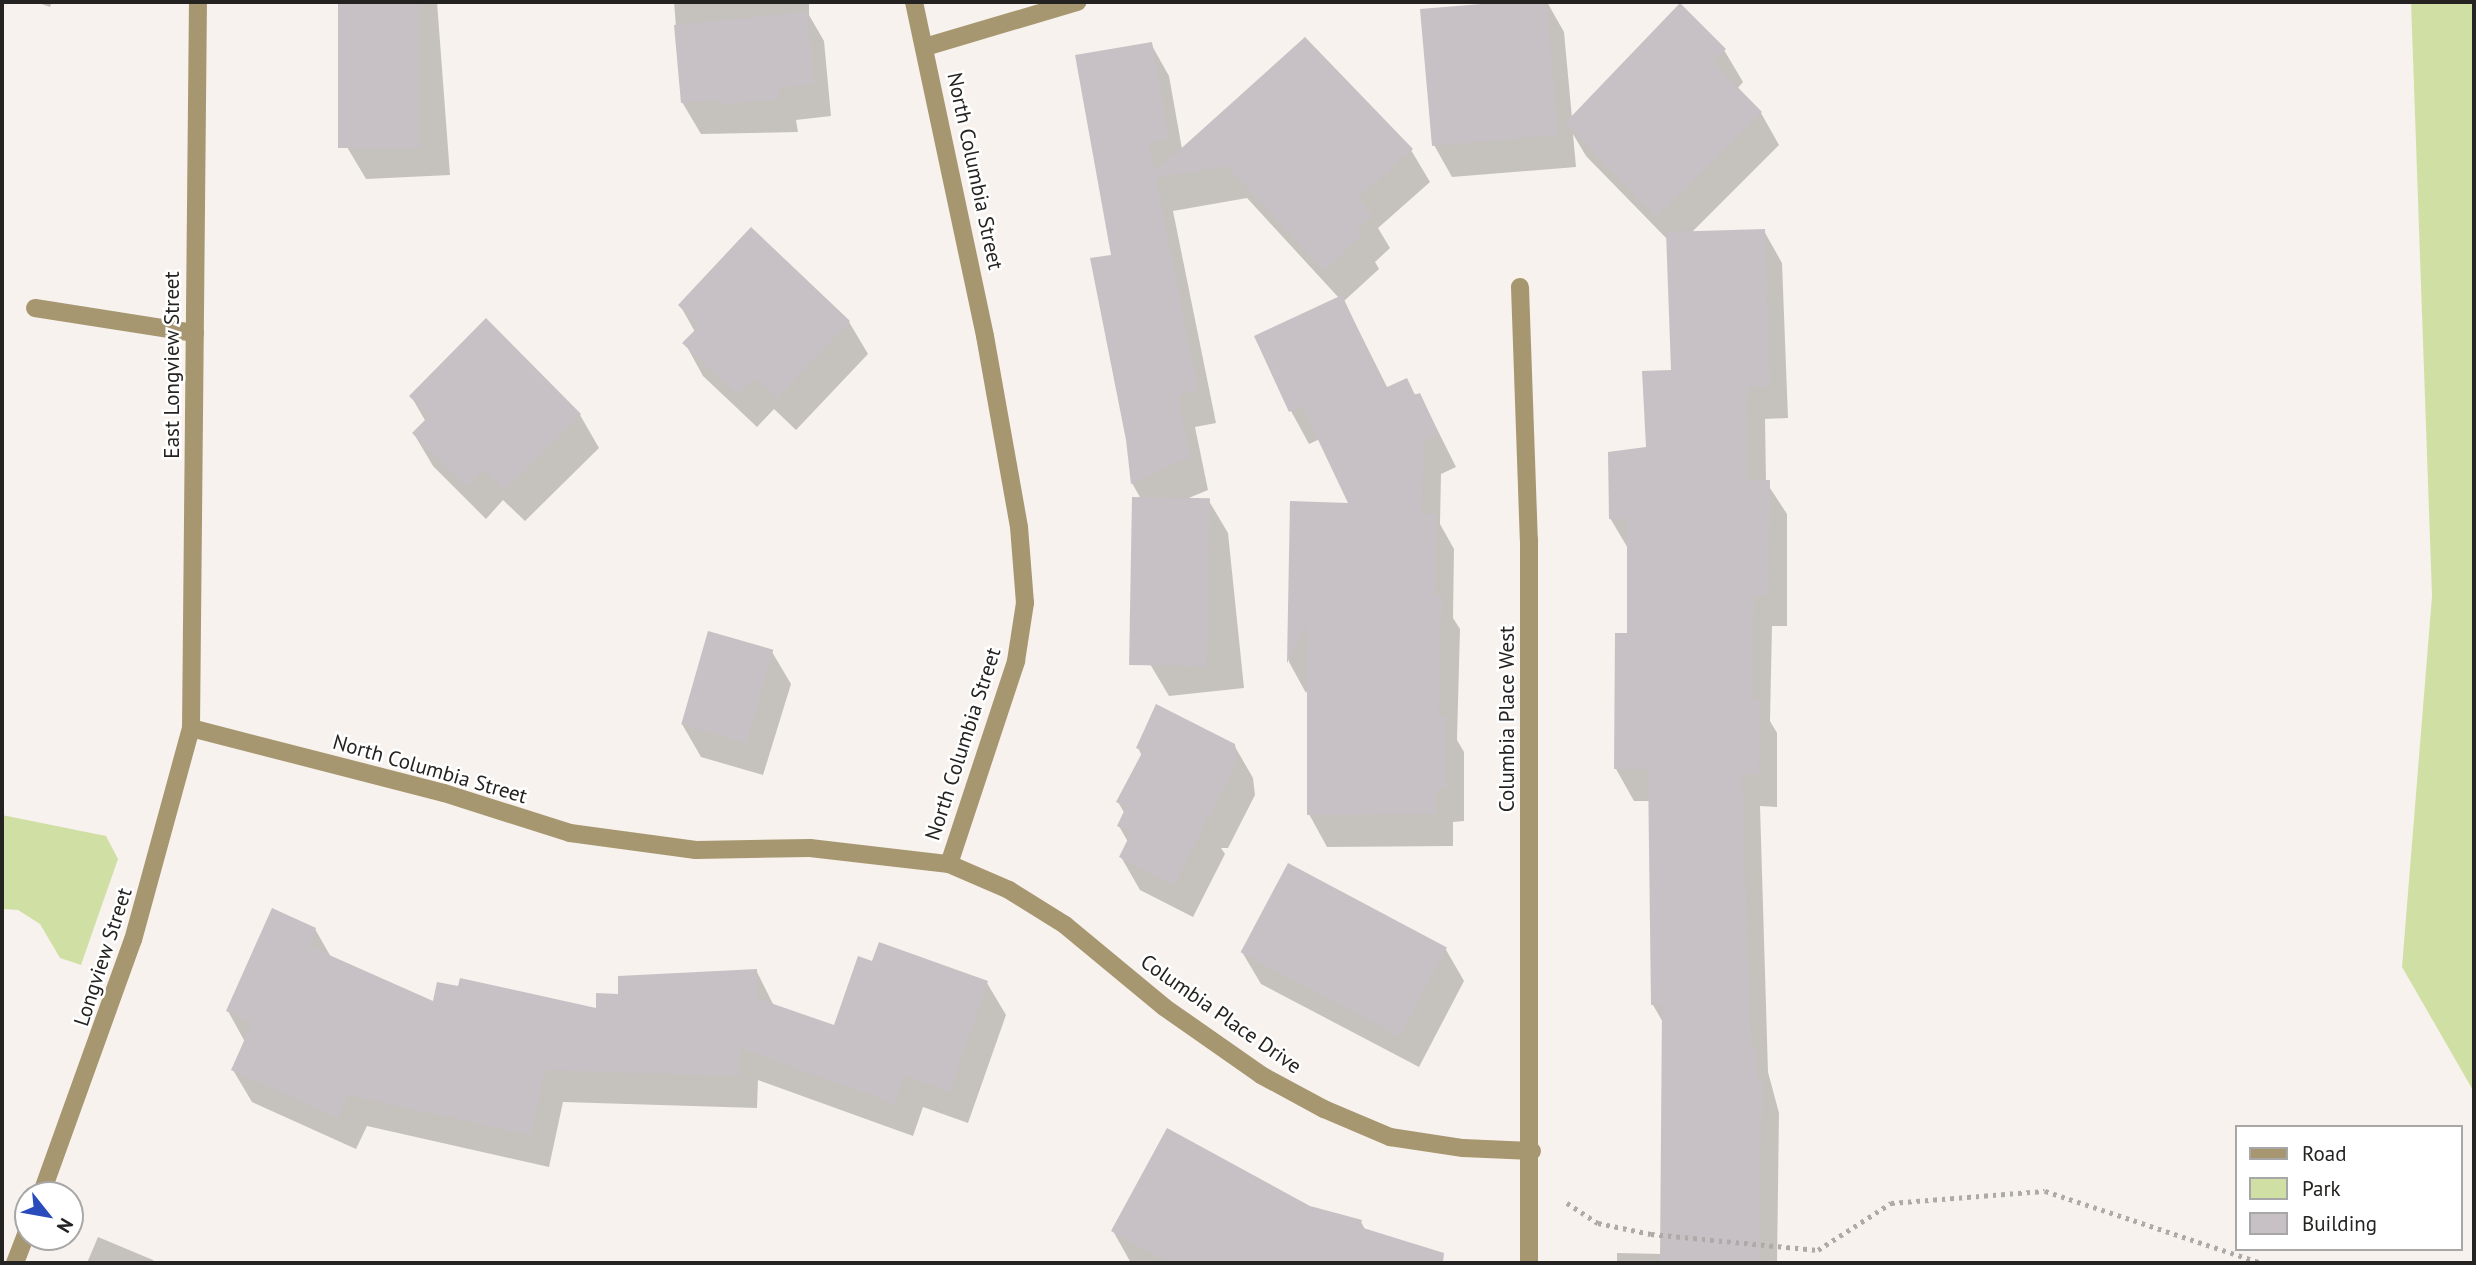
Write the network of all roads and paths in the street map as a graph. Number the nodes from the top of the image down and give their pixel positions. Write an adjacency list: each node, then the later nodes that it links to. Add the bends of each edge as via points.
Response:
1 (198, 2): 7 (street, East Longview Street)
2 (914, 2): 4 (street, North Columbia Street)
3 (1077, 2): 4 (street)
4 (925, 47): 9 (street, North Columbia Street, via 990,363 1019,527 1025,603 1016,661)
5 (1520, 287): 10 (street, Columbia Place West, via 1529,540)
6 (35, 308): 7 (street)
7 (195, 333): 8 (street, East Longview Street)
8 (191, 728): 9 (street, North Columbia Street, via 444,793 570,833 696,850 810,848); 12 (street, Longview Street, via 133,940)
9 (949, 864): 10 (street, Columbia Place Drive, via 1009,890 1065,925 1164,1007 1261,1075 1324,1109 1390,1137 1462,1148)
10 (1532, 1151): 11 (street, Columbia Place West)
11 (1531, 1179): 13 (street, Columbia Place West); 14 (path, via 1598,1223 1651,1234 1818,1250 1891,1203 2045,1191)
12 (46, 1181)
13 (1529, 1263)
14 (2261, 1263)

